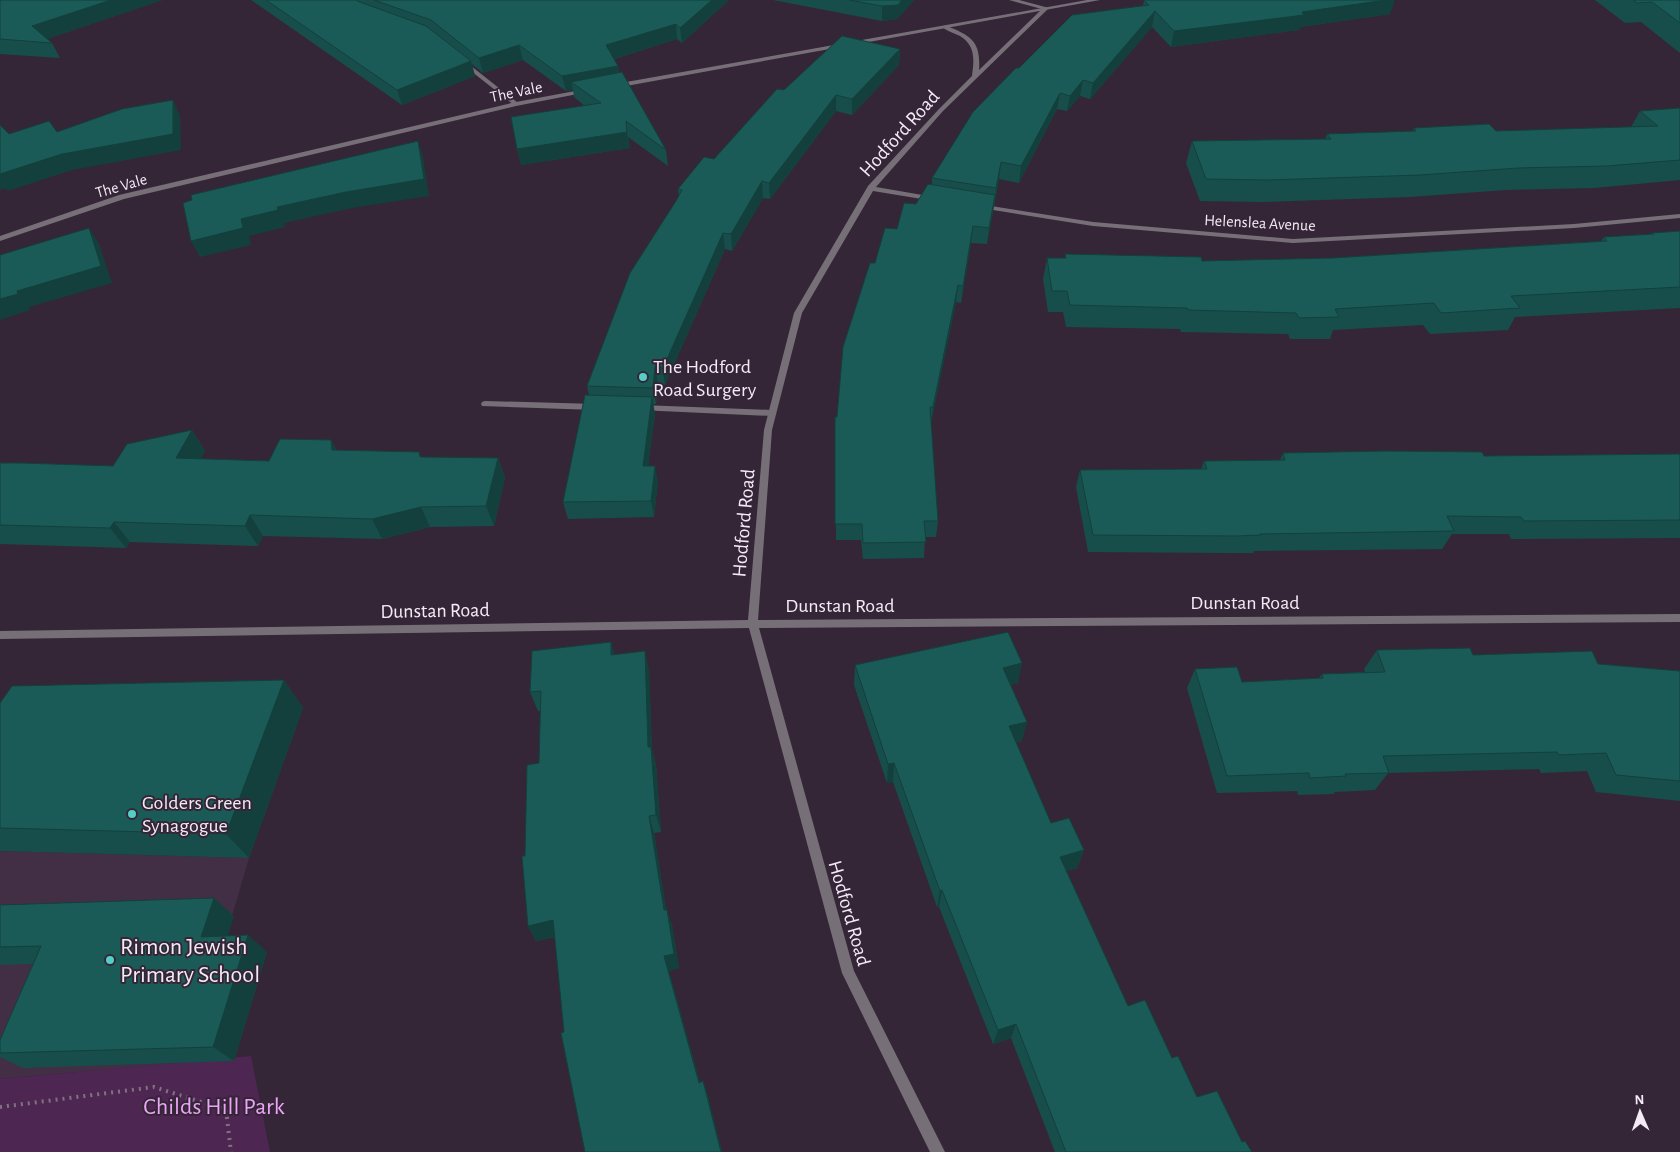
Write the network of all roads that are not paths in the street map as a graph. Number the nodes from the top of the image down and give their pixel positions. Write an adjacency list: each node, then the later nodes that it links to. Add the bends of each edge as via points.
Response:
1 (1012, 0): 3 (street)
2 (1097, 0): 3 (street)
3 (1046, 8): 4 (street); 6 (street, Hodford Road)
4 (945, 27): 6 (street, via 968,37 975,46); 7 (street)
5 (456, 56): 9 (street)
6 (975, 78): 10 (street, Hodford Road, via 941,110)
7 (612, 86)
8 (593, 90): 9 (street, The Vale)
9 (516, 104): 14 (street, The Vale, via 122,197)
10 (871, 188): 11 (street); 18 (street, Hodford Road, via 798,313)
11 (939, 199)
12 (968, 204): 13 (street, Helenslea Avenue, via 1093,224 1293,241 1574,226)
13 (1680, 216)
14 (0, 239)
15 (485, 404): 16 (street)
16 (602, 407)
17 (631, 408): 18 (street)
18 (772, 413): 20 (street, Hodford Road)
19 (1680, 618): 20 (street, Dunstan Road)
20 (752, 624): 21 (street, Dunstan Road); 22 (street, Hodford Road, via 848,973)
21 (0, 635)
22 (938, 1152)

